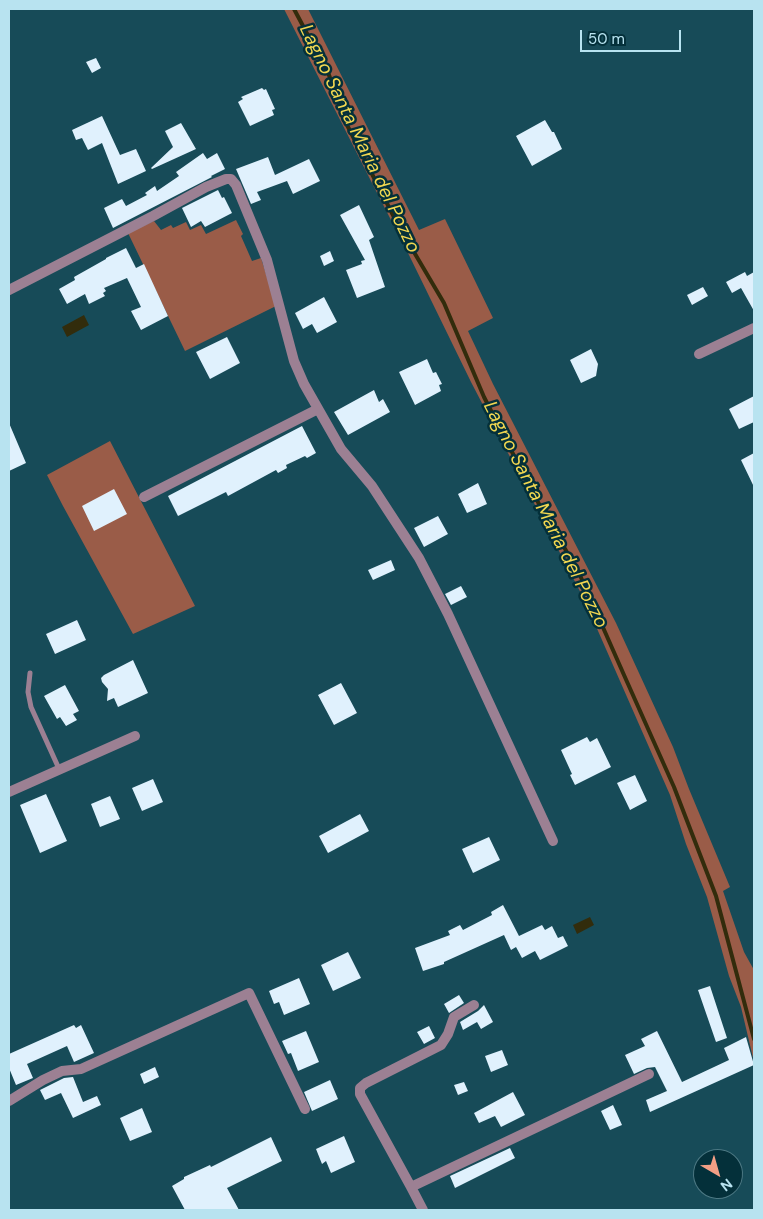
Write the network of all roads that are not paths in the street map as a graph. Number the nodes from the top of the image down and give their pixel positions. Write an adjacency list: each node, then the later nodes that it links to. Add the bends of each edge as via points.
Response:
1 (9, 290): 4 (street, via 206,187 231,179 267,260 294,361)
2 (754, 328): 3 (street)
3 (699, 354)
4 (318, 409): 5 (street); 10 (street, via 341,449 372,486 419,558)
5 (144, 497)
6 (30, 673): 8 (lane, via 28,692 31,707)
7 (135, 736): 8 (street)
8 (60, 771): 9 (street)
9 (9, 792)
10 (553, 841)
11 (474, 1005): 15 (street, via 454,1017 441,1045 360,1088 360,1094)
12 (649, 1074): 15 (street)
13 (9, 1101): 14 (street, via 62,1071 81,1069 249,993)
14 (305, 1109)
15 (412, 1187): 16 (street)
16 (422, 1210)

